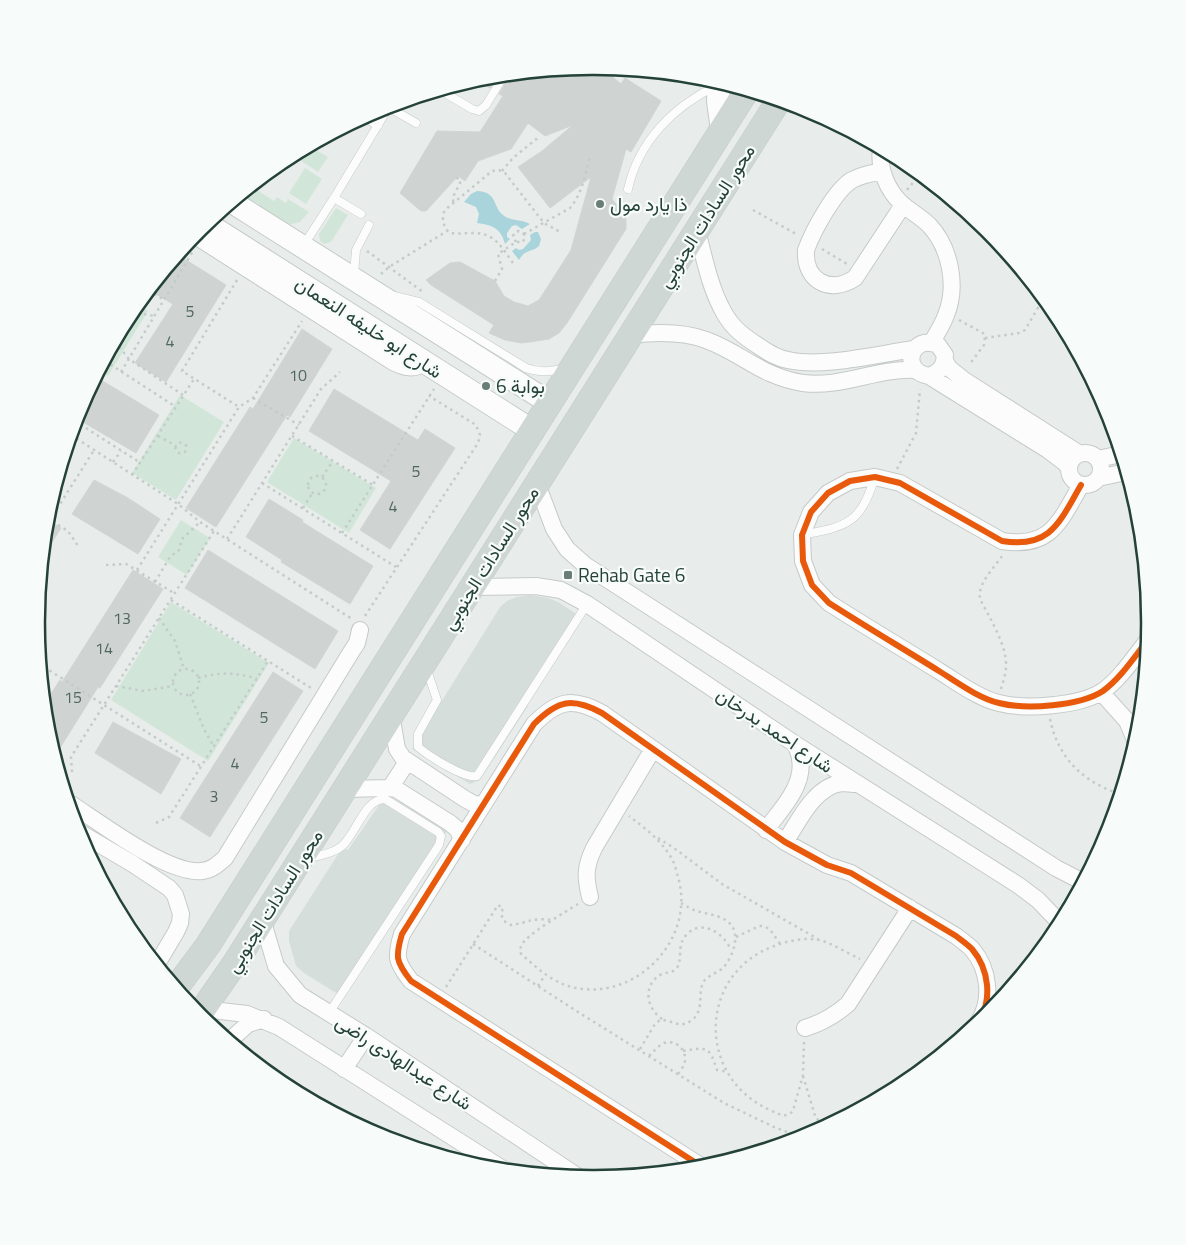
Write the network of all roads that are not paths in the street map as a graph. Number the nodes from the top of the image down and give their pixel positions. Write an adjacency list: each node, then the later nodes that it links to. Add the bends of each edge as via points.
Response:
1 (500, 83): 4 (lane, via 484,108 479,110)
2 (712, 88): 15 (lane, via 685,104 657,130 637,161)
3 (718, 89): 12 (street)
4 (447, 94)
5 (743, 96): 12 (main road, محور السادات الجنوبي)
6 (775, 106): 21 (main road, محور السادات الجنوبي)
7 (397, 111): 10 (lane)
8 (384, 116): 11 (lane)
9 (371, 122): 11 (lane)
10 (416, 123)
11 (378, 126): 16 (lane)
12 (722, 130): 36 (main road, محور السادات الجنوبي)
13 (881, 157): 14 (street)
14 (882, 170): 17 (street, via 888,187); 17 (street, via 851,181 834,199 806,250 808,268 813,276 820,282 838,286 854,278)
15 (628, 189)
16 (334, 198): 19 (lane); 24 (lane)
17 (900, 203): 29 (street, via 928,224 948,256 951,295 947,314)
18 (238, 205): 24 (street, شارع ابو خليفه النعمان)
19 (361, 214)
20 (369, 225): 25 (lane, via 358,244 354,261)
21 (697, 231): 27 (street, via 714,293); 28 (main road, محور السادات الجنوبي)
22 (205, 236): 37 (street, via 245,267 404,367)
23 (205, 236): 37 (street, شارع ابو خليفه النعمان)
24 (301, 245): 25 (street, شارع ابو خليفه النعمان)
25 (367, 287): 26 (street, شارع ابو خليفه النعمان)
26 (440, 324): 30 (street, شارع ابو خليفه النعمان); 36 (lane, via 534,371); 37 (street)
27 (734, 328): 31 (street); 32 (street)
28 (630, 335): 31 (street, via 691,336); 48 (main road, محور السادات الجنوبي)
29 (932, 342): 33 (street, via 919,344); 34 (street, via 942,349)
30 (460, 346): 37 (street); 39 (street, شارع ابو خليفه النعمان, via 471,345)
31 (721, 347): 35 (street)
32 (762, 348): 33 (street, via 779,357 804,363); 35 (street)
33 (914, 349): 38 (street, via 912,364)
34 (944, 361): 38 (street, via 936,373); 41 (street, via 959,377)
35 (751, 364): 38 (street, via 784,379 803,383 823,384 886,371)
36 (572, 368): 39 (main road, محور السادات الجنوبي)
37 (434, 369): 40 (street, شارع ابو خليفه النعمان)
38 (922, 373): 44 (street, via 1048,450)
39 (552, 399): 40 (main road, محور السادات الجنوبي)
40 (530, 436): 82 (main road, محور السادات الجنوبي, via 212,938)
41 (1080, 454): 43 (street, via 1090,454); 44 (street, via 1074,457)
42 (1115, 455): 43 (street)
43 (1098, 459): 46 (street, via 1101,469)
44 (1069, 468): 49 (street, via 1072,478)
45 (1120, 473): 46 (street)
46 (1098, 478): 49 (street, via 1090,484)
47 (883, 479): 49 (street, via 900,483 1002,542 1019,544 1035,541 1050,532 1061,520); 50 (lane, via 855,518 835,529); 50 (street, via 850,480 828,493 811,512)
48 (537, 484): 51 (main road, محور السادات الجنوبي); 76 (street, شارع احمد بدرخان, via 554,529 567,549 585,565)
49 (1081, 485)
50 (802, 536): 56 (street, via 802,561 812,584 829,603 971,690 997,703 1017,706 1064,704)
51 (472, 587): 52 (street, شارع احمد بدرخان, via 536,586 561,590); 55 (main road, محور السادات الجنوبي)
52 (587, 604): 55 (lane, via 477,776 462,774 418,748 418,734 438,700); 59 (street, شارع احمد بدرخان)
53 (360, 623): 73 (street, via 357,644 225,858 215,868 188,871 173,867)
54 (1140, 650): 56 (street)
55 (424, 662): 57 (main road, محور السادات الجنوبي)
56 (1101, 692): 58 (street)
57 (392, 714): 61 (street, via 398,749); 64 (main road, محور السادات الجنوبي)
58 (1130, 728)
59 (795, 744): 62 (street, شارع احمد بدرخان); 69 (street, via 800,759 796,788)
60 (653, 749): 66 (street, via 585,704 566,703 548,710 534,724); 69 (street); 77 (street, via 587,864 586,881)
61 (407, 762): 63 (street); 65 (street)
62 (857, 784): 71 (street, via 841,783 826,789 814,800); 79 (street, شارع احمد بدرخان, via 1018,885)
63 (390, 788): 64 (street); 68 (street)
64 (344, 789): 74 (main road, محور السادات الجنوبي)
65 (465, 800): 66 (street); 68 (street)
66 (483, 805): 70 (street)
67 (78, 808): 73 (street)
68 (450, 823): 70 (street)
69 (766, 830): 71 (street)
70 (462, 840): 93 (street, via 402,934 397,951 400,968 411,981)
71 (786, 842): 78 (street, via 827,865 851,873)
72 (94, 846): 75 (street)
73 (143, 850): 75 (street)
74 (300, 860): 80 (main road, محور السادات الجنوبي); 86 (lane, via 333,852 343,846 371,804 378,799 385,800 441,836 439,846)
75 (133, 864): 81 (street, via 169,888 179,904 180,923)
76 (1077, 879)
77 (590, 897)
78 (910, 908): 83 (street, via 971,948 982,963 987,981); 88 (street, via 848,1004 821,1024)
79 (1055, 918)
80 (262, 920): 84 (main road, محور السادات الجنوبي); 86 (street, شارع عبدالهادى راضى, via 276,966 300,995)
81 (160, 959)
82 (180, 983)
83 (985, 1005)
84 (204, 1008)
85 (208, 1012): 87 (street, شارع عبدالهادى راضى, via 247,1014)
86 (329, 1014): 89 (street, شارع عبدالهادى راضى)
87 (264, 1019): 90 (street, via 248,1024); 91 (street, شارع عبدالهادى راضى)
88 (804, 1028)
89 (366, 1036): 91 (street); 94 (street, شارع عبدالهادى راضى)
90 (234, 1037)
91 (344, 1069): 92 (street, شارع عبدالهادى راضى)
92 (489, 1161)
93 (693, 1161)
94 (567, 1169)

